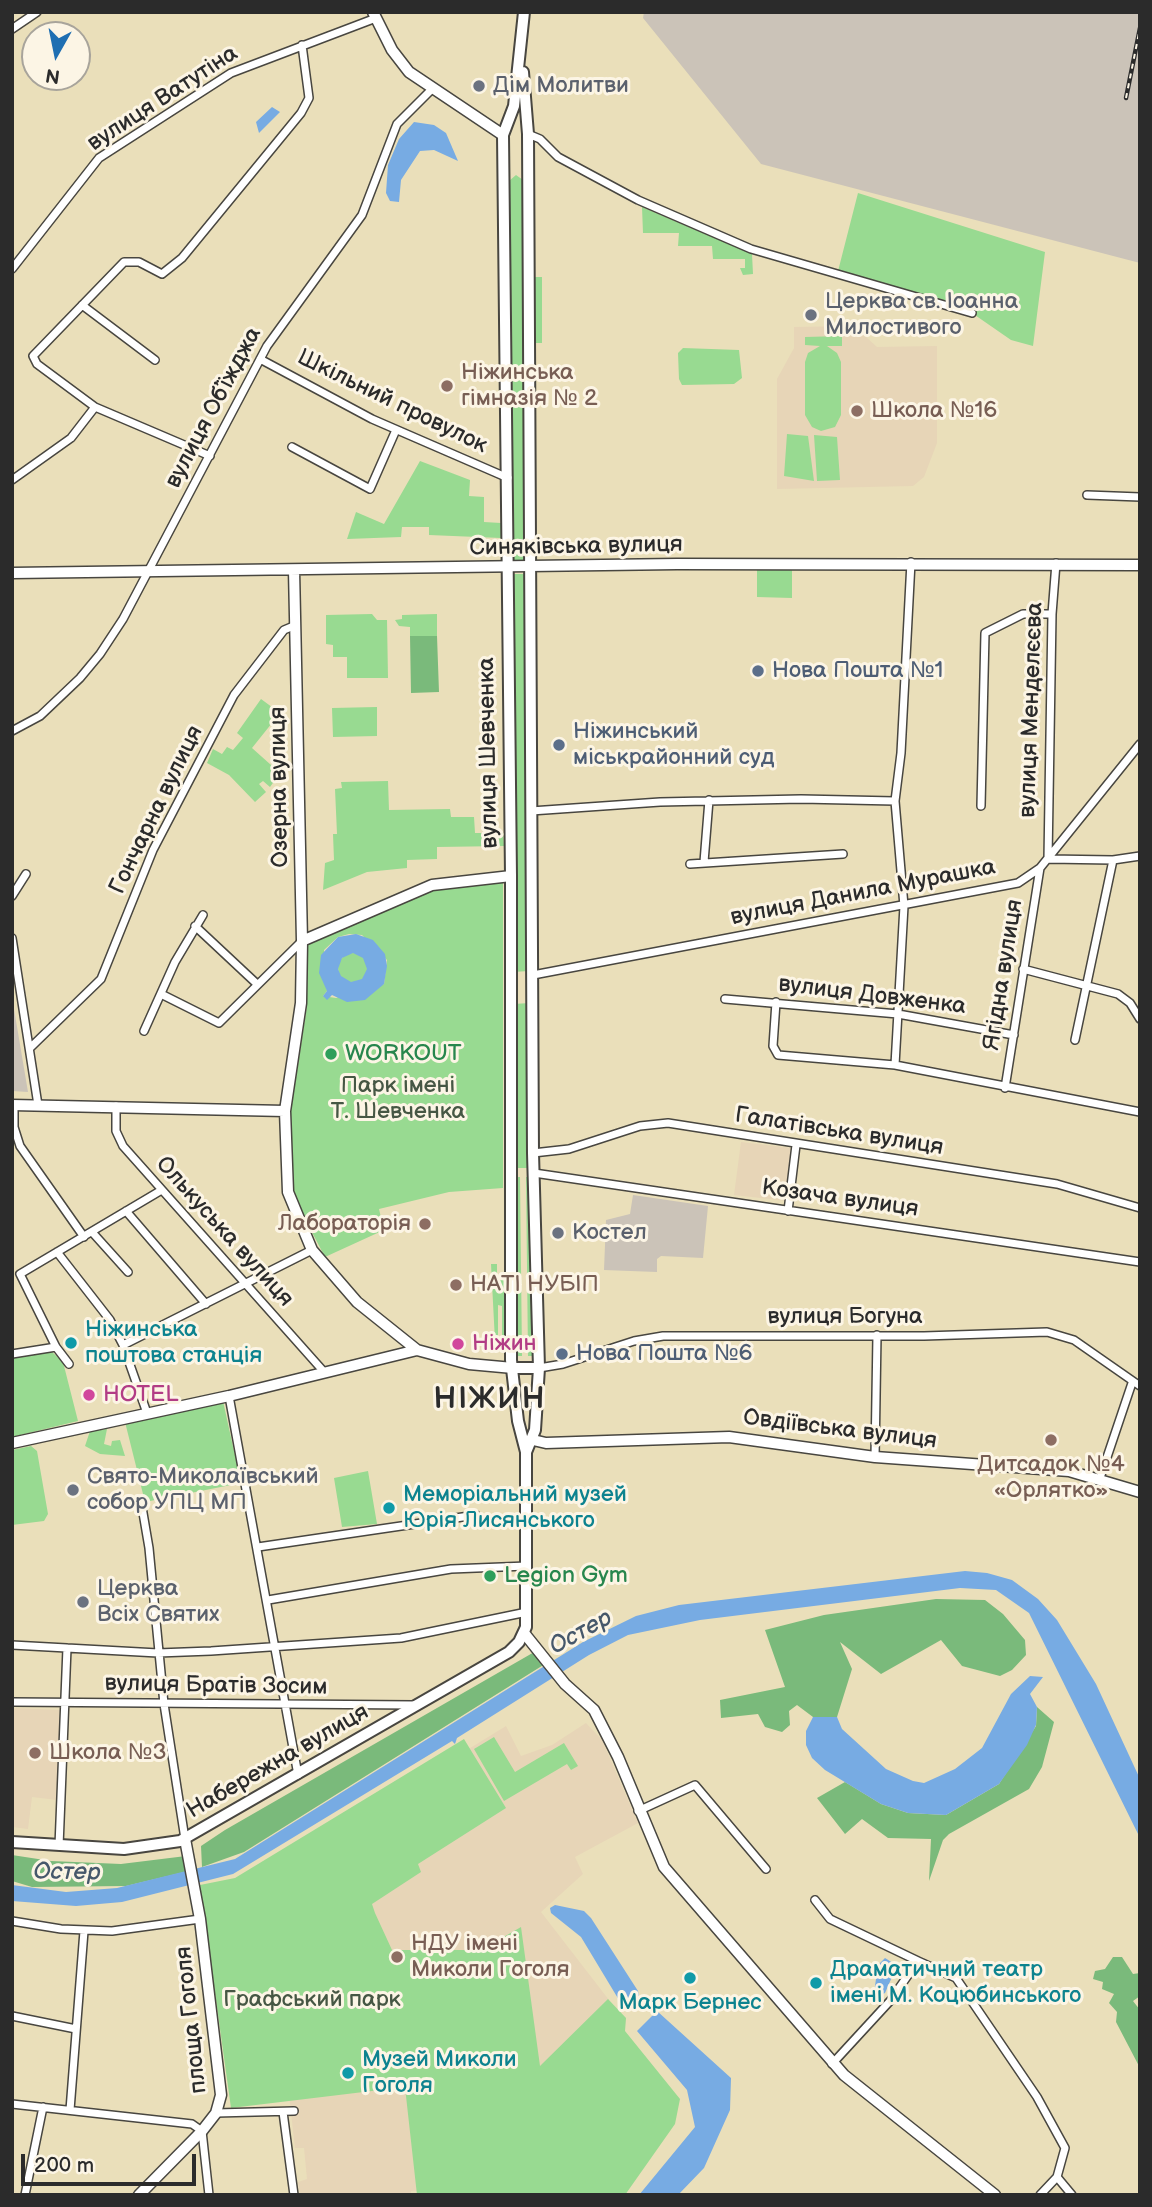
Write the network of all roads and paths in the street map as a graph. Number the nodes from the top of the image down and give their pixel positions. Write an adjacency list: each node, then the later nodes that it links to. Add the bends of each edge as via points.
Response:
1 (37, 12): 4 (street)
2 (524, 12): 6 (main road, вулиця Шевченка)
3 (374, 15): 5 (street, вулиця Ватутіна); 7 (street, via 398,60)
4 (12, 29)
5 (302, 45): 10 (street, вулиця Ватутіна, via 231,73 99,158); 11 (street, via 309,98 301,113 195,243 162,274 139,262 124,262)
6 (521, 56): 8 (main road, вулиця Шевченка, via 514,106); 9 (main road, вулиця Шевченка)
7 (431, 89): 8 (street); 13 (street, вулиця Обʼїжджа, via 397,124 357,224)
8 (505, 131): 9 (main road, via 516,121); 9 (main road, via 514,146); 19 (main road, вулиця Шевченка)
9 (526, 135): 12 (street, via 638,200 751,249); 27 (main road, вулиця Шевченка)
10 (12, 269)
11 (82, 305): 14 (street); 15 (street, via 33,356)
12 (972, 313)
13 (260, 359): 16 (street, Шкільний провулок); 18 (street, вулиця Обʼїжджа)
14 (155, 360)
15 (95, 407): 18 (street); 20 (street, via 71,438)
16 (396, 430): 17 (street, via 370,489); 19 (street, Шкільний провулок)
17 (292, 447)
18 (210, 456): 29 (street, вулиця Обʼїжджа)
19 (508, 478): 26 (main road, вулиця Шевченка)
20 (12, 480)
21 (1087, 495): 22 (street)
22 (1140, 497)
23 (911, 562): 24 (street, Синяківська вулиця); 27 (street, Синяківська вулиця); 36 (street)
24 (1056, 563): 25 (street, Синяківська вулиця); 31 (street, вулиця Менделєєва)
25 (1140, 565)
26 (508, 568): 27 (street, Синяківська вулиця); 28 (street, Синяківська вулиця); 47 (main road, вулиця Шевченка)
27 (530, 568): 38 (main road, вулиця Шевченка)
28 (295, 570): 29 (street, Синяківська вулиця); 32 (street, Озерна вулиця)
29 (148, 571): 30 (street, Синяківська вулиця); 33 (street, вулиця Обʼїжджа, via 123,619 80,678 40,716)
30 (12, 573)
31 (1052, 614): 37 (street, via 1023,614 985,633); 41 (street, вулиця Менделєєва)
32 (296, 625): 53 (street, Озерна вулиця); 67 (street, Гончарна вулиця, via 284,630 234,695 153,850 106,971)
33 (12, 731)
34 (1140, 744): 41 (street, вулиця Данила Мурашка)
35 (709, 800): 36 (street); 38 (street); 43 (street)
36 (895, 801): 49 (street)
37 (981, 806)
38 (531, 811): 56 (main road, вулиця Шевченка)
39 (843, 855): 43 (street)
40 (1140, 856): 42 (street)
41 (1048, 859): 42 (street); 45 (street, вулиця Данила Мурашка)
42 (1113, 860): 58 (street)
43 (704, 862): 44 (street)
44 (690, 864)
45 (1041, 868): 49 (street, вулиця Данила Мурашка, via 1018,883); 54 (street, Ягідна вулиця)
46 (26, 874): 48 (street)
47 (511, 876): 53 (street, via 432,885); 55 (main road, вулиця Шевченка)
48 (12, 897)
49 (904, 905): 56 (street, вулиця Данила Мурашка); 62 (street)
50 (202, 915): 51 (street)
51 (195, 926): 57 (street); 59 (street)
52 (12, 938): 67 (street)
53 (302, 941): 57 (street); 73 (street, Озерна вулиця, via 301,1003)
54 (1023, 969): 58 (street); 65 (street, Ягідна вулиця)
55 (510, 975): 56 (main road); 77 (main road, вулиця Шевченка)
56 (533, 975): 76 (main road, вулиця Шевченка)
57 (257, 984): 59 (street, via 219,1023)
58 (1087, 984): 63 (street, via 1118,993); 66 (street)
59 (161, 994): 64 (street)
60 (725, 999): 61 (street, вулиця Довженка)
61 (776, 1002): 62 (street, вулиця Довженка); 68 (street, via 773,1046 778,1055)
62 (898, 1014): 65 (street, вулиця Довженка); 68 (street)
63 (1140, 1018)
64 (144, 1031)
65 (1014, 1035): 69 (street, Ягідна вулиця)
66 (1075, 1040)
67 (32, 1046): 71 (street)
68 (895, 1065): 69 (street)
69 (1005, 1088): 74 (street)
70 (13, 1105): 71 (street); 84 (street, via 20,1146)
71 (38, 1105): 72 (street)
72 (116, 1106): 73 (street); 79 (street, Олькуська вулиця, via 119,1140)
73 (285, 1111): 85 (street, Озерна вулиця, via 288,1192)
74 (1140, 1112)
75 (796, 1145): 76 (street, Галатівська вулиця, via 661,1123 569,1149); 80 (street, Галатівська вулиця, via 1058,1184); 82 (street)
76 (533, 1153): 78 (main road, вулиця Шевченка)
77 (511, 1172): 78 (main road); 98 (main road, вулиця Шевченка)
78 (534, 1173): 82 (street, Козача вулиця); 97 (main road, вулиця Шевченка)
79 (160, 1191): 81 (street); 89 (street, Олькуська вулиця)
80 (1140, 1208)
81 (126, 1211): 83 (street); 90 (street)
82 (788, 1211): 87 (street, Козача вулиця)
83 (92, 1232): 84 (street); 88 (street)
84 (84, 1237): 86 (street)
85 (312, 1250): 89 (street); 94 (street, Озерна вулиця, via 357,1302)
86 (58, 1252): 92 (street, via 104,1311); 93 (street, via 20,1274)
87 (1140, 1262)
88 (128, 1272)
89 (244, 1284): 90 (street); 99 (street, Олькуська вулиця)
90 (206, 1304): 92 (street)
91 (877, 1335): 97 (street, вулиця Богуна, via 663,1336); 100 (street, вулиця Богуна, via 1047,1332 1074,1340); 105 (street)
92 (123, 1345): 102 (street)
93 (56, 1347): 95 (street); 96 (street)
94 (417, 1350): 98 (street, via 469,1364); 99 (street)
95 (12, 1354)
96 (69, 1364)
97 (539, 1367): 98 (main road); 103 (main road, вулиця Шевченка)
98 (513, 1368): 103 (main road, вулиця Шевченка)
99 (325, 1373): 101 (street)
100 (1136, 1384): 106 (street)
101 (229, 1396): 102 (street); 110 (street)
102 (147, 1413): 104 (street)
103 (527, 1440): 105 (street, Овдіївська вулиця, via 715,1436); 111 (main road)
104 (12, 1443)
105 (875, 1457): 106 (street, Овдіївська вулиця, via 1053,1469)
106 (1100, 1478): 107 (street, Овдіївська вулиця)
107 (1140, 1492)
108 (142, 1507): 118 (street)
109 (476, 1515): 110 (street)
110 (258, 1547): 112 (street)
111 (528, 1566): 112 (street, via 451,1569); 113 (main road)
112 (268, 1600): 116 (street)
113 (528, 1616): 114 (main road, Набережна вулиця); 116 (street, via 401,1638)
114 (524, 1633): 123 (main road, Набережна вулиця, via 509,1652); 125 (street, via 565,1684 594,1710)
115 (12, 1645): 117 (street)
116 (276, 1647): 118 (street); 122 (street)
117 (67, 1648): 118 (street); 120 (street)
118 (158, 1653): 121 (street)
119 (12, 1702): 120 (street, вулиця Братів Зосим)
120 (64, 1703): 121 (street, вулиця Братів Зосим); 128 (street)
121 (164, 1704): 122 (street, вулиця Братів Зосим); 126 (street)
122 (286, 1705): 123 (street, вулиця Братів Зосим); 124 (street)
123 (418, 1705): 124 (main road, Набережна вулиця)
124 (298, 1775): 126 (main road, Набережна вулиця)
125 (638, 1811): 129 (street, via 695,1785); 137 (street, via 664,1867)
126 (185, 1839): 128 (main road, Набережна вулиця, via 141,1848); 131 (street, площа Гоголя)
127 (12, 1842): 128 (main road, Набережна вулиця)
128 (58, 1847)
129 (766, 1869)
130 (815, 1900): 134 (street, via 830,1919)
131 (200, 1919): 133 (street); 143 (street, площа Гоголя, via 221,2087)
132 (12, 1921): 133 (street)
133 (84, 1931): 136 (street)
134 (918, 1961): 137 (street, via 890,2001); 145 (street, via 945,1971 961,1984 1037,2097 1065,2147)
135 (12, 2016): 136 (street)
136 (76, 2028): 140 (street)
137 (832, 2064): 150 (street)
138 (12, 2104): 139 (street)
139 (43, 2107): 140 (street); 146 (street)
140 (69, 2110): 144 (street, via 192,2124)
141 (294, 2111): 142 (street)
142 (283, 2112): 143 (street); 149 (street)
143 (216, 2113): 144 (street)
144 (202, 2131): 147 (street); 148 (street)
145 (1057, 2177): 151 (street); 152 (street)
146 (25, 2195)
147 (139, 2195)
148 (209, 2195)
149 (294, 2195)
150 (995, 2195)
151 (1040, 2195)
152 (1072, 2195)

